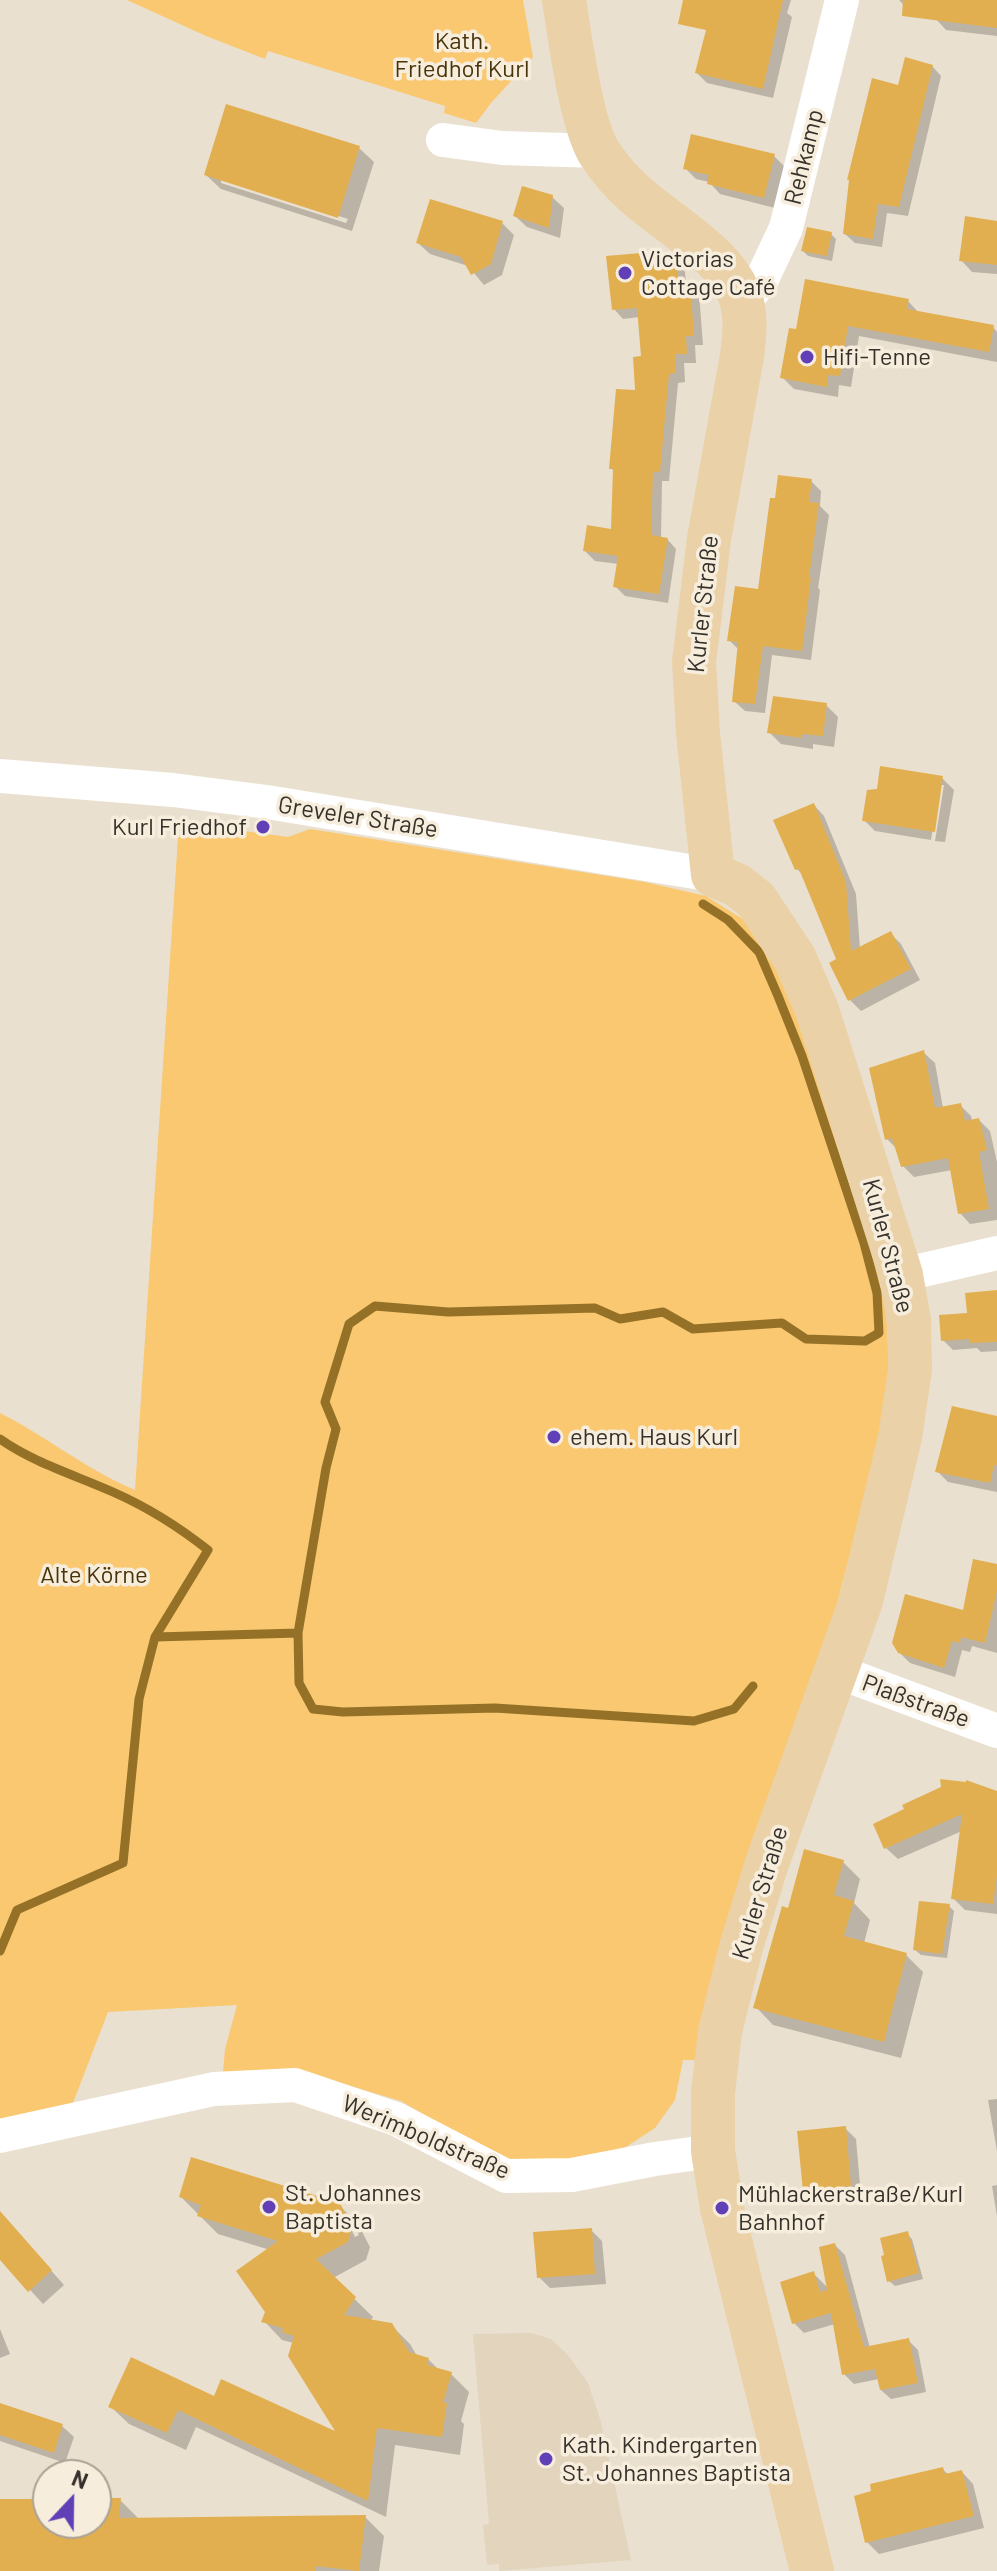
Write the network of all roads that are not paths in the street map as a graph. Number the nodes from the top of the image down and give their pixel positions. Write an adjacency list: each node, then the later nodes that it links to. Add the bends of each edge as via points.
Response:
1 (564, 0): 4 (main road, Kurler Straße)
2 (842, 0): 5 (street, Rehkamp, via 786,228 761,281)
3 (443, 140): 4 (street)
4 (598, 151): 5 (main road, Kurler Straße, via 637,196 718,261)
5 (743, 304): 7 (main road, Kurler Straße, via 744,343 709,539 694,662)
6 (0, 776): 7 (street, Greveler Straße, via 267,802)
7 (713, 875): 9 (main road, Kurler Straße, via 756,900 795,959 837,1068)
8 (997, 1253): 9 (street)
9 (901, 1275): 10 (main road, Kurler Straße, via 910,1370 900,1437 861,1601)
10 (836, 1671): 11 (street, Plaßstraße); 13 (main road, Kurler Straße, via 741,1947 720,2031)
11 (997, 1731)
12 (0, 2136): 13 (street, Werimboldstraße, via 214,2089 295,2085 396,2119 506,2176 572,2175)
13 (713, 2151): 14 (main road, Kurler Straße, via 722,2208)
14 (812, 2571)

